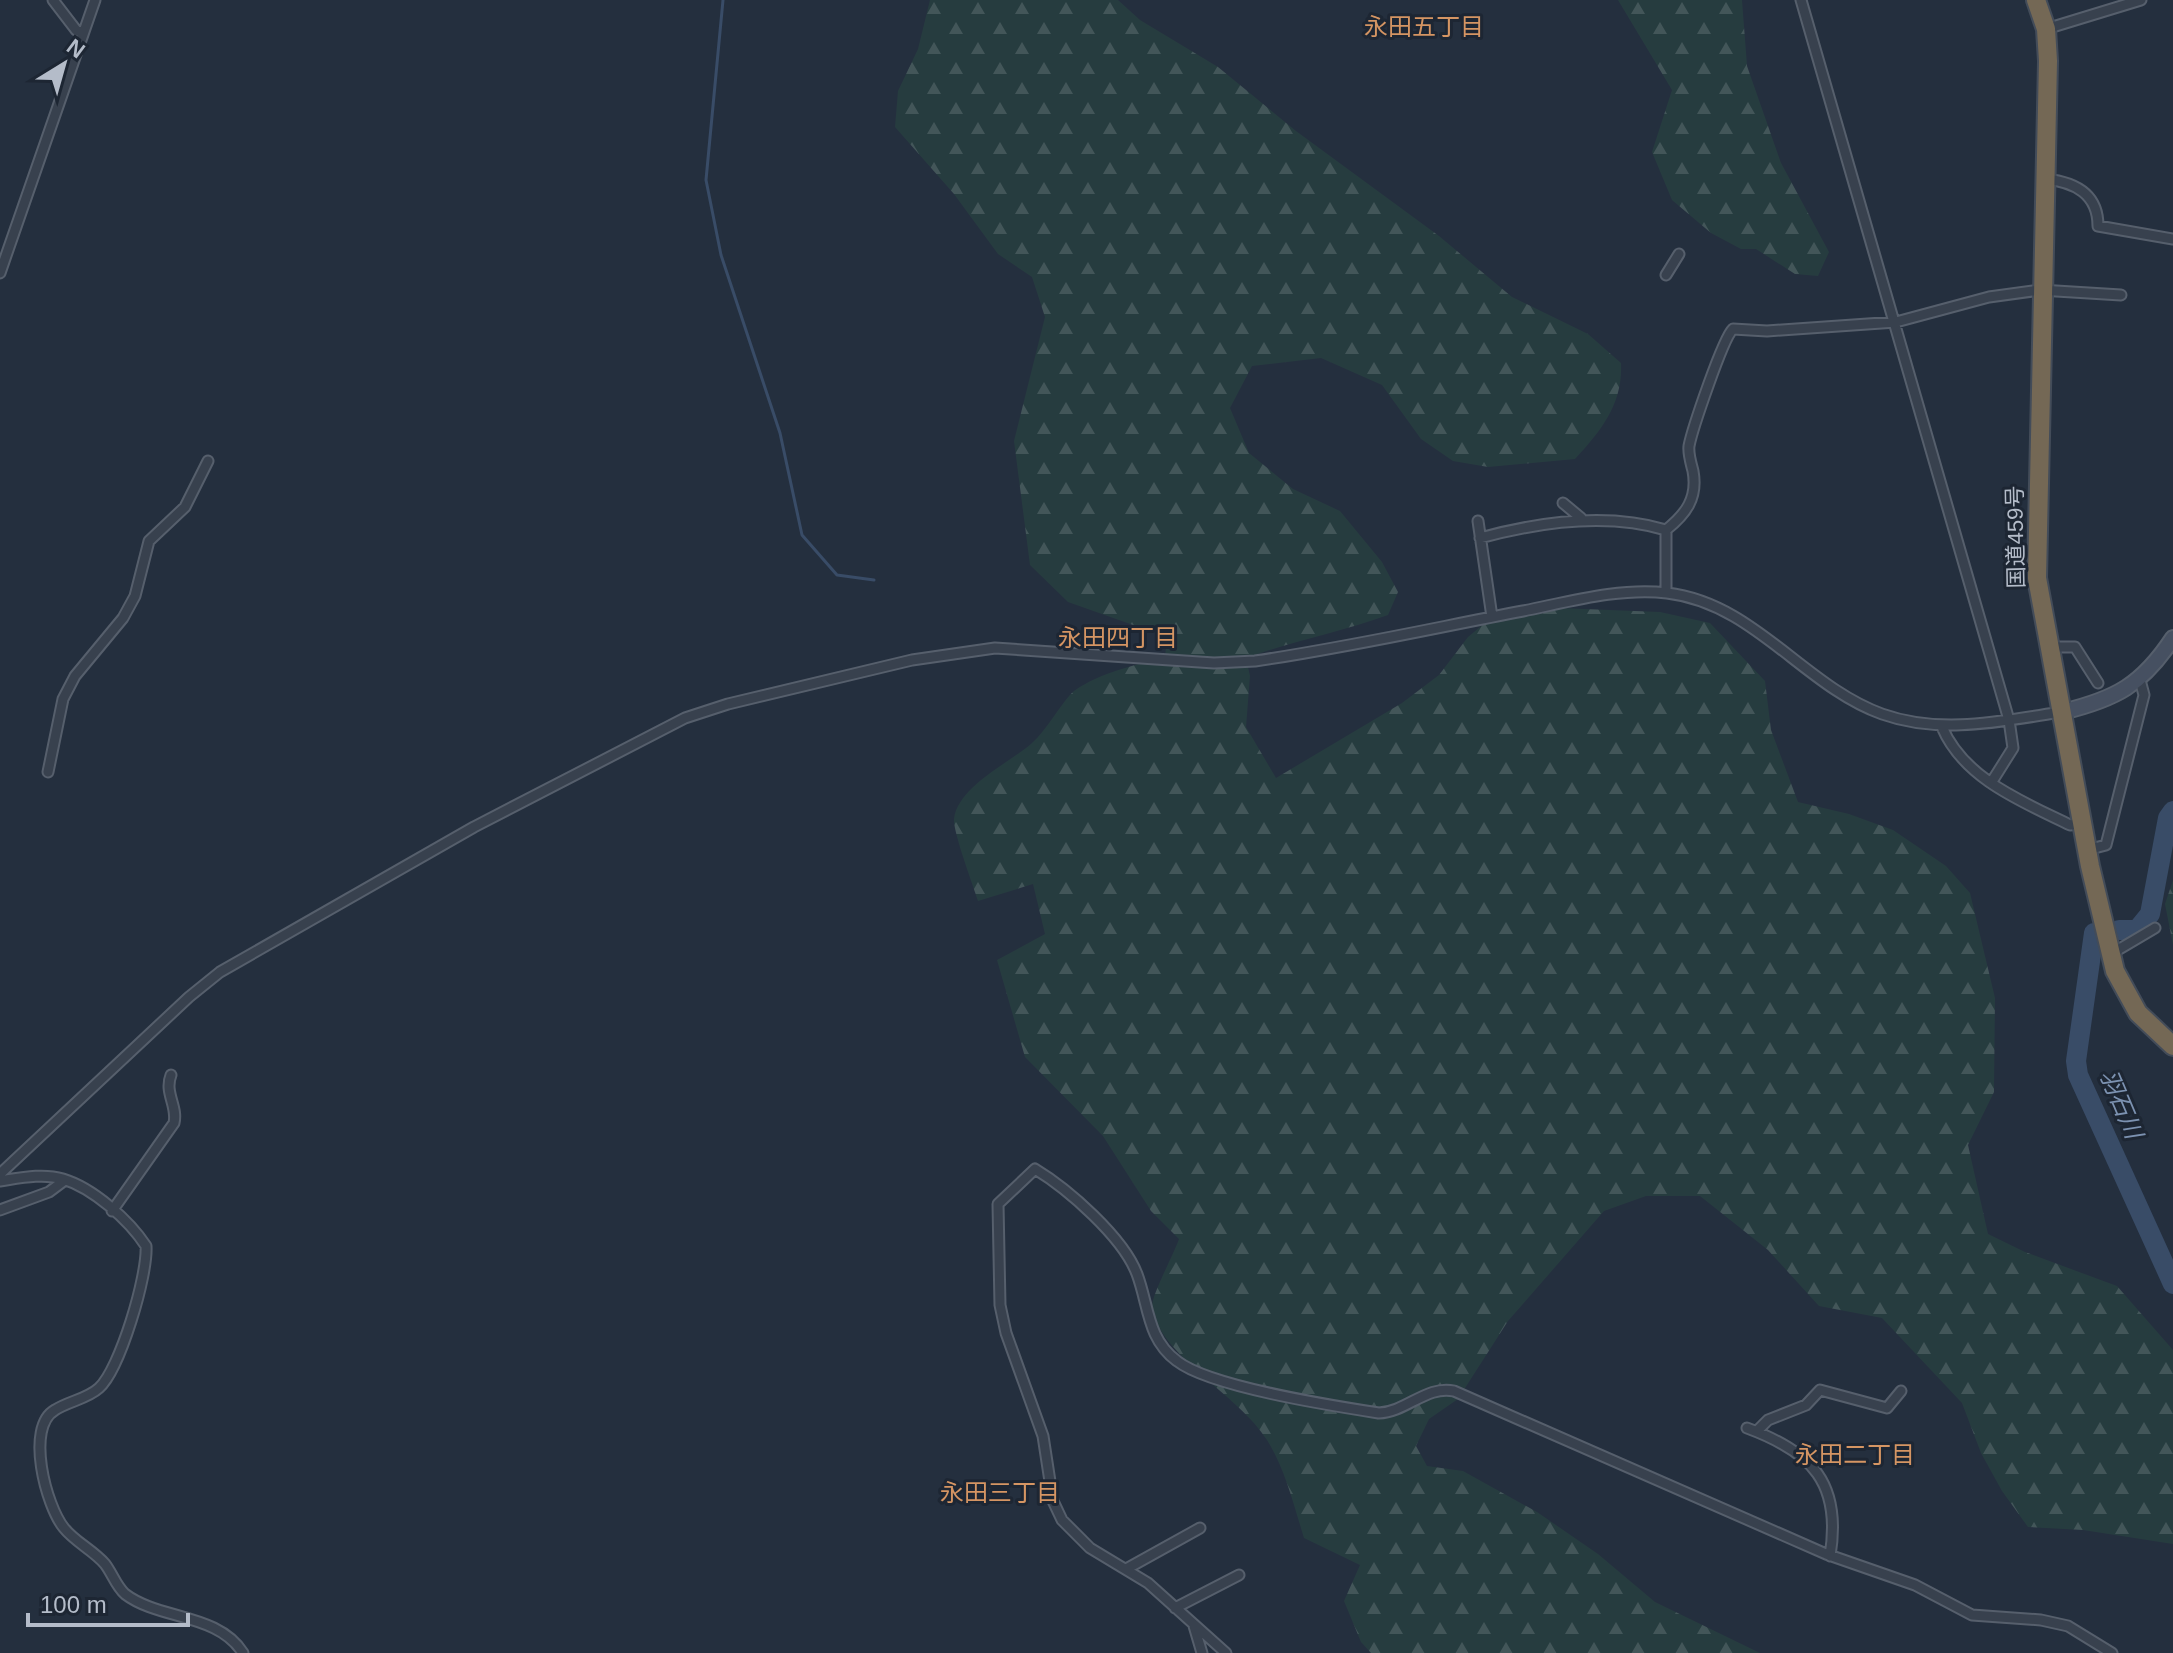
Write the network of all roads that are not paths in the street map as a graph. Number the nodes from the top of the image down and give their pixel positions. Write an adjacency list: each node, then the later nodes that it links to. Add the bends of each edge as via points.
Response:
1 (53, 0): 7 (street)
2 (95, 0): 7 (street)
3 (1801, 0): 15 (street)
4 (2036, 0): 6 (highway, 国道459号)
5 (2138, 1): 6 (street)
6 (2046, 29): 8 (highway, 国道459号)
7 (83, 33): 11 (street)
8 (2044, 179): 9 (street, via 2061,181 2092,198 2098,226); 13 (highway, 国道459号)
9 (2173, 239)
10 (1679, 254): 12 (street)
11 (0, 273)
12 (1666, 275)
13 (2040, 290): 14 (street); 15 (street); 25 (highway, 国道459号, via 2037,578)
14 (2121, 295)
15 (1892, 322): 20 (street, via 1729,332 1689,443 1694,479 1690,504); 29 (street)
16 (208, 461): 31 (street, via 185,507 149,541 135,596 123,618 75,676 63,699)
17 (1563, 503): 18 (street)
18 (1581, 518): 20 (street); 21 (street)
19 (1478, 521): 21 (street)
20 (1666, 530): 22 (street)
21 (1480, 538): 23 (street)
22 (1666, 592): 23 (street, via 1591,598); 30 (street, via 1749,626 1861,704)
23 (1492, 617): 39 (street, via 1306,654 1228,663 995,648 912,660 685,718 474,827 220,972)
24 (2173, 638): 26 (street)
25 (2048, 647): 27 (street, via 2075,647); 28 (highway, 国道459号)
26 (2140, 680): 28 (street, via 2098,703); 34 (street, via 2144,695 2106,845)
27 (2098, 683)
28 (2062, 712): 29 (street); 33 (highway, 国道459号)
29 (2009, 720): 30 (street); 32 (street, via 2013,748)
30 (1942, 727): 32 (street, via 1947,739)
31 (48, 772)
32 (1991, 783): 33 (street, via 2070,825)
33 (2082, 824): 34 (highway, 国道459号)
34 (2087, 850): 36 (highway, 国道459号)
35 (2155, 928): 36 (street)
36 (2111, 954): 37 (highway, 国道459号, via 2138,1013)
37 (2173, 1046)
38 (171, 1075): 43 (street, via 167,1090 174,1123)
39 (0, 1174)
40 (65, 1180): 41 (street); 42 (street, via 49,1192); 43 (street)
41 (0, 1181)
42 (0, 1210)
43 (112, 1211): 51 (street, via 146,1246 145,1265 109,1376 97,1390 45,1418 39,1454 46,1488 65,1530 104,1563 126,1594 220,1630)
44 (1901, 1391): 46 (street, via 1887,1408 1820,1390 1806,1405 1752,1430 1780,1439 1825,1481 1832,1509)
45 (1200, 1528): 47 (street)
46 (1830, 1556): 47 (street, via 1454,1391 1439,1390 1379,1413 1187,1368 1156,1337 1129,1258 1086,1210 1035,1169 998,1204 1000,1305 1006,1333 1043,1436 1053,1501 1062,1520 1090,1548); 54 (street, via 1915,1585 1972,1615 2068,1626)
47 (1128, 1568): 49 (street)
48 (1239, 1575): 49 (street)
49 (1175, 1608): 50 (street)
50 (1194, 1625): 52 (street); 53 (street)
51 (243, 1653)
52 (1202, 1653)
53 (1226, 1653)
54 (2112, 1653)

